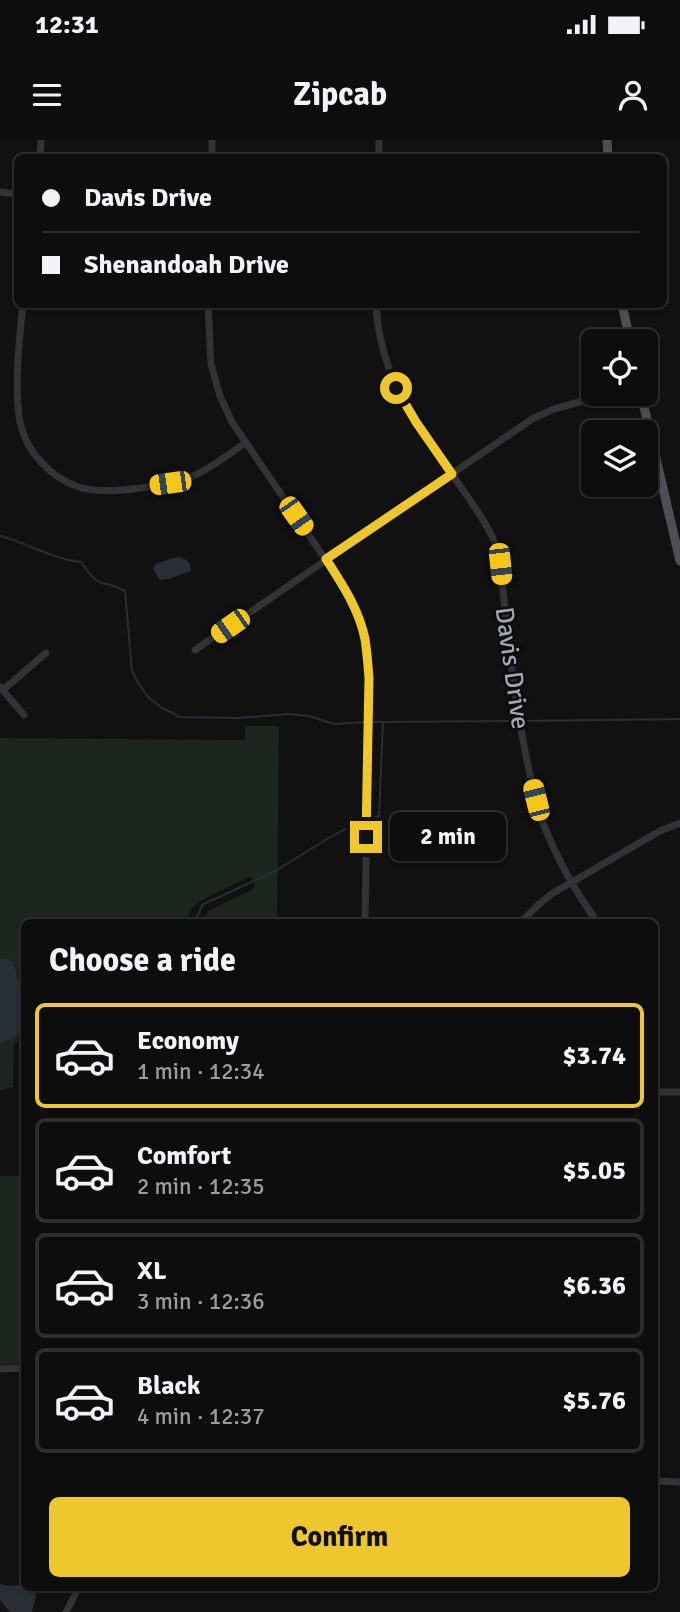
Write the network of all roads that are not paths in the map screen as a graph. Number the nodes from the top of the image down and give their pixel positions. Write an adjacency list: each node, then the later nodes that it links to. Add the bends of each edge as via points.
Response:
1 (23, 308): 8 (street, via 20,423 31,449 61,478 80,488 104,491 170,483 192,476)
2 (208, 308): 8 (street, via 214,380)
3 (376, 308): 9 (street, Davis Drive, via 383,353 393,381)
4 (623, 308): 5 (main road)
5 (627, 329)
6 (581, 402): 9 (street, via 532,419)
7 (644, 406): 11 (main road)
8 (246, 443): 10 (street)
9 (452, 474): 10 (street); 17 (street, Davis Drive, via 495,543 519,721 536,800)
10 (326, 559): 12 (street); 18 (street, via 352,602 365,638 369,678)
11 (680, 561)
12 (195, 650)
13 (46, 653): 14 (street)
14 (1, 688): 15 (street)
15 (24, 715)
16 (680, 823): 17 (street)
17 (570, 882): 19 (street); 20 (street, Davis Drive)
18 (365, 919)
19 (524, 919)
20 (595, 919)
21 (658, 1092): 22 (street)
22 (680, 1092)
23 (21, 1368): 24 (street)
24 (0, 1369)
25 (658, 1481): 26 (street)
26 (680, 1482)
27 (77, 1591): 28 (street)
28 (66, 1612)

